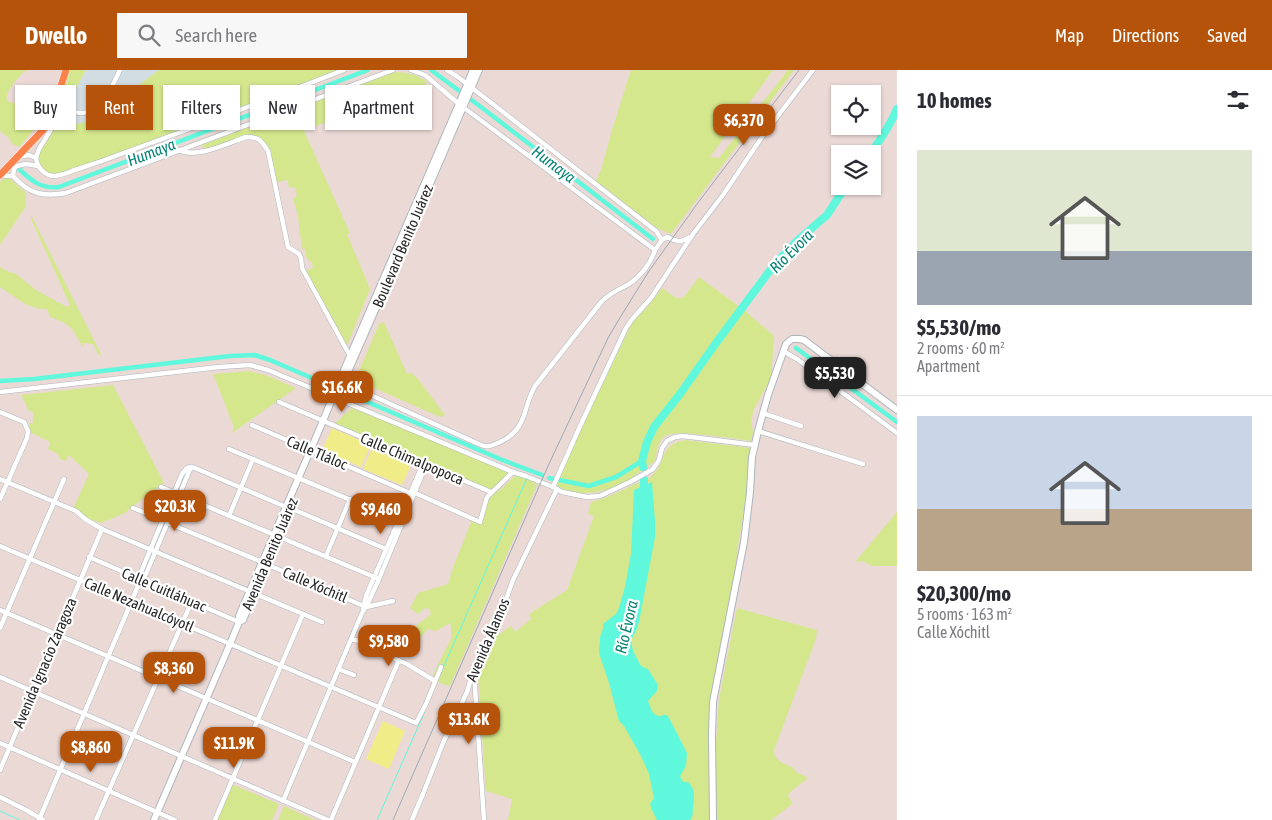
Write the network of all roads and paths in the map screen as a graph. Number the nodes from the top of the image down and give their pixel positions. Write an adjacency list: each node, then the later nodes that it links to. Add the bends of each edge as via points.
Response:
1 (66, 70): 10 (main road)
2 (120, 70): 13 (street, via 96,108 86,113)
3 (344, 70): 21 (street, via 68,172 51,175)
4 (392, 70): 16 (street)
5 (411, 70): 12 (street, via 425,75)
6 (447, 70): 11 (street)
7 (473, 70): 11 (street, Boulevard Benito Juárez)
8 (479, 70): 11 (street, Boulevard Benito Juárez)
9 (813, 70): 25 (street, Avenida Álamos)
10 (63, 85)
11 (468, 87): 12 (street, Boulevard Benito Juárez); 24 (street)
12 (462, 103): 28 (street); 30 (street, Boulevard Benito Juárez); 31 (street, Boulevard Benito Juárez)
13 (76, 112)
14 (42, 130): 19 (main road)
15 (51, 130): 20 (street)
16 (198, 143): 17 (street); 18 (street)
17 (179, 150): 18 (street); 23 (street, via 53,196 28,189)
18 (202, 152): 30 (street, via 246,137 263,142 268,151 288,246 299,254 302,268)
19 (15, 158): 20 (street); 22 (main road)
20 (36, 158): 21 (street)
21 (38, 166): 23 (street, via 17,166)
22 (0, 176): 23 (street)
23 (13, 176)
24 (656, 231): 26 (street); 27 (street)
25 (694, 234): 26 (street, via 680,242); 57 (street, Avenida Álamos, via 651,298 626,328)
26 (667, 237): 27 (street)
27 (662, 240): 28 (street)
28 (655, 250): 31 (street, via 639,275 602,301 535,386 517,430 494,445 481,445)
29 (783, 351): 35 (street, via 792,339 804,340); 37 (street); 42 (street)
30 (350, 356): 31 (street, Boulevard Benito Juárez)
31 (341, 384): 33 (street, Boulevard Benito Juárez)
32 (0, 392): 33 (street, via 243,365 268,370)
33 (335, 396): 38 (street, Boulevard Benito Juárez); 50 (street)
34 (279, 402): 38 (street, Calle Chimalpopoca)
35 (897, 410)
36 (0, 412): 54 (street, via 24,422 28,434)
37 (762, 413): 40 (street); 41 (street)
38 (325, 422): 45 (street, Avenida Benito Juárez); 48 (street, Calle Chimalpopoca)
39 (252, 425): 45 (street, Calle Tláloc)
40 (801, 426)
41 (758, 430): 43 (street); 47 (street)
42 (897, 433)
43 (755, 445): 57 (street, via 675,437 662,448 653,469 600,496 587,497); 136 (street, via 744,542 713,702)
44 (229, 448): 46 (street)
45 (312, 451): 51 (street, Avenida Benito Juárez); 60 (street, Calle Tláloc)
46 (253, 459): 51 (street); 56 (street)
47 (863, 464)
48 (424, 465): 59 (street, Calle Chimalpopoca); 60 (street)
49 (192, 467): 56 (street); 58 (street, via 184,471); 61 (street)
50 (512, 472): 57 (street); 59 (street)
51 (301, 478): 63 (street); 66 (street, Avenida Benito Juárez)
52 (64, 479): 64 (street)
53 (0, 480): 54 (street)
54 (7, 482): 62 (street); 64 (street)
55 (161, 487): 58 (street)
56 (241, 488): 66 (street); 67 (street)
57 (555, 488): 104 (street, Avenida Álamos)
58 (175, 492): 61 (street); 68 (street)
59 (491, 492): 60 (street, Calle Tláloc, via 485,501 480,522)
60 (412, 493): 69 (street)
61 (180, 495): 67 (street); 70 (street)
62 (0, 499)
63 (350, 499): 69 (street); 72 (street)
64 (54, 503): 71 (street, via 76,512); 79 (street)
65 (133, 508): 68 (street)
66 (288, 508): 72 (street); 73 (street, Avenida Benito Juárez)
67 (229, 516): 73 (street)
68 (163, 520): 76 (street)
69 (401, 521): 75 (street); 81 (street)
70 (168, 523): 76 (street); 80 (street, Calle Xóchitl)
71 (102, 529): 76 (street); 78 (street, Avenida Ignacio Zaragoza)
72 (338, 529): 75 (street); 77 (street)
73 (276, 536): 77 (street); 80 (street, Avenida Benito Juárez)
74 (0, 546): 79 (street, Calle Nezahualcóyotl)
75 (386, 549): 81 (street)
76 (153, 551): 82 (street); 84 (street)
77 (326, 556): 81 (street)
78 (89, 557): 82 (street, Calle Cuitláhuac); 83 (street, Avenida Ignacio Zaragoza)
79 (30, 558): 83 (street, Calle Nezahualcóyotl); 90 (street)
80 (264, 563): 84 (street, Avenida Benito Juárez); 88 (street, Calle Xóchitl)
81 (377, 578): 88 (street)
82 (140, 579): 85 (street); 87 (street, Calle Cuitláhuac)
83 (80, 580): 85 (street, Calle Nezahualcóyotl); 96 (street, Avenida Ignacio Zaragoza)
84 (252, 593): 91 (street); 92 (street, Avenida Benito Juárez, via 243,620)
85 (131, 601): 94 (street, Calle Nezahualcóyotl); 99 (street)
86 (393, 601): 88 (street, Calle Xóchitl)
87 (192, 602): 92 (street, Calle Cuitláhuac); 94 (street)
88 (364, 606): 97 (street)
89 (0, 610): 90 (street)
90 (6, 613): 95 (street); 96 (street)
91 (303, 614): 93 (street); 101 (street)
92 (239, 622): 98 (street, Avenida Benito Juárez)
93 (322, 622)
94 (182, 623): 98 (street, Calle Nezahualcóyotl); 107 (street)
95 (0, 628)
96 (57, 634): 99 (street); 110 (street, Avenida Ignacio Zaragoza)
97 (351, 639): 100 (street, via 377,645 388,656); 103 (street)
98 (230, 644): 101 (street, Calle Nezahualcóyotl); 111 (street, Avenida Benito Juárez)
99 (108, 656): 107 (street); 113 (street)
100 (399, 660): 108 (street); 112 (street)
101 (281, 665): 109 (street, Calle Nezahualcóyotl); 114 (street)
102 (441, 667): 108 (street)
103 (338, 669): 105 (street); 109 (street)
104 (474, 670): 134 (street, Avenida Álamos); 135 (street)
105 (354, 675)
106 (0, 677): 110 (street)
107 (159, 677): 111 (street); 115 (street)
108 (435, 681): 112 (street, Calle Nezahualcóyotl, via 416,723)
109 (331, 687): 112 (street, Calle Nezahualcóyotl); 116 (street)
110 (33, 692): 113 (street); 118 (street, Avenida Ignacio Zaragoza)
111 (207, 698): 114 (street); 119 (street, Avenida Benito Juárez)
112 (379, 707): 120 (street)
113 (84, 714): 115 (street); 121 (street)
114 (258, 720): 116 (street); 123 (street)
115 (133, 736): 119 (street); 124 (street)
116 (308, 741): 120 (street); 126 (street)
117 (0, 743): 118 (street)
118 (10, 747): 121 (street); 122 (street, Avenida Ignacio Zaragoza)
119 (181, 756): 123 (street); 127 (street, Avenida Benito Juárez)
120 (355, 762): 133 (street)
121 (60, 769): 124 (street); 128 (street)
122 (0, 770)
123 (232, 779): 126 (street); 132 (street)
124 (109, 791): 127 (street); 129 (street)
125 (0, 798): 128 (street)
126 (283, 800): 133 (street)
127 (157, 812): 130 (street, Avenida Benito Juárez); 131 (street)
128 (40, 819)
129 (96, 820)
130 (154, 820)
131 (175, 820)
132 (215, 820)
133 (329, 820)
134 (412, 820)
135 (484, 820)
136 (712, 820)

